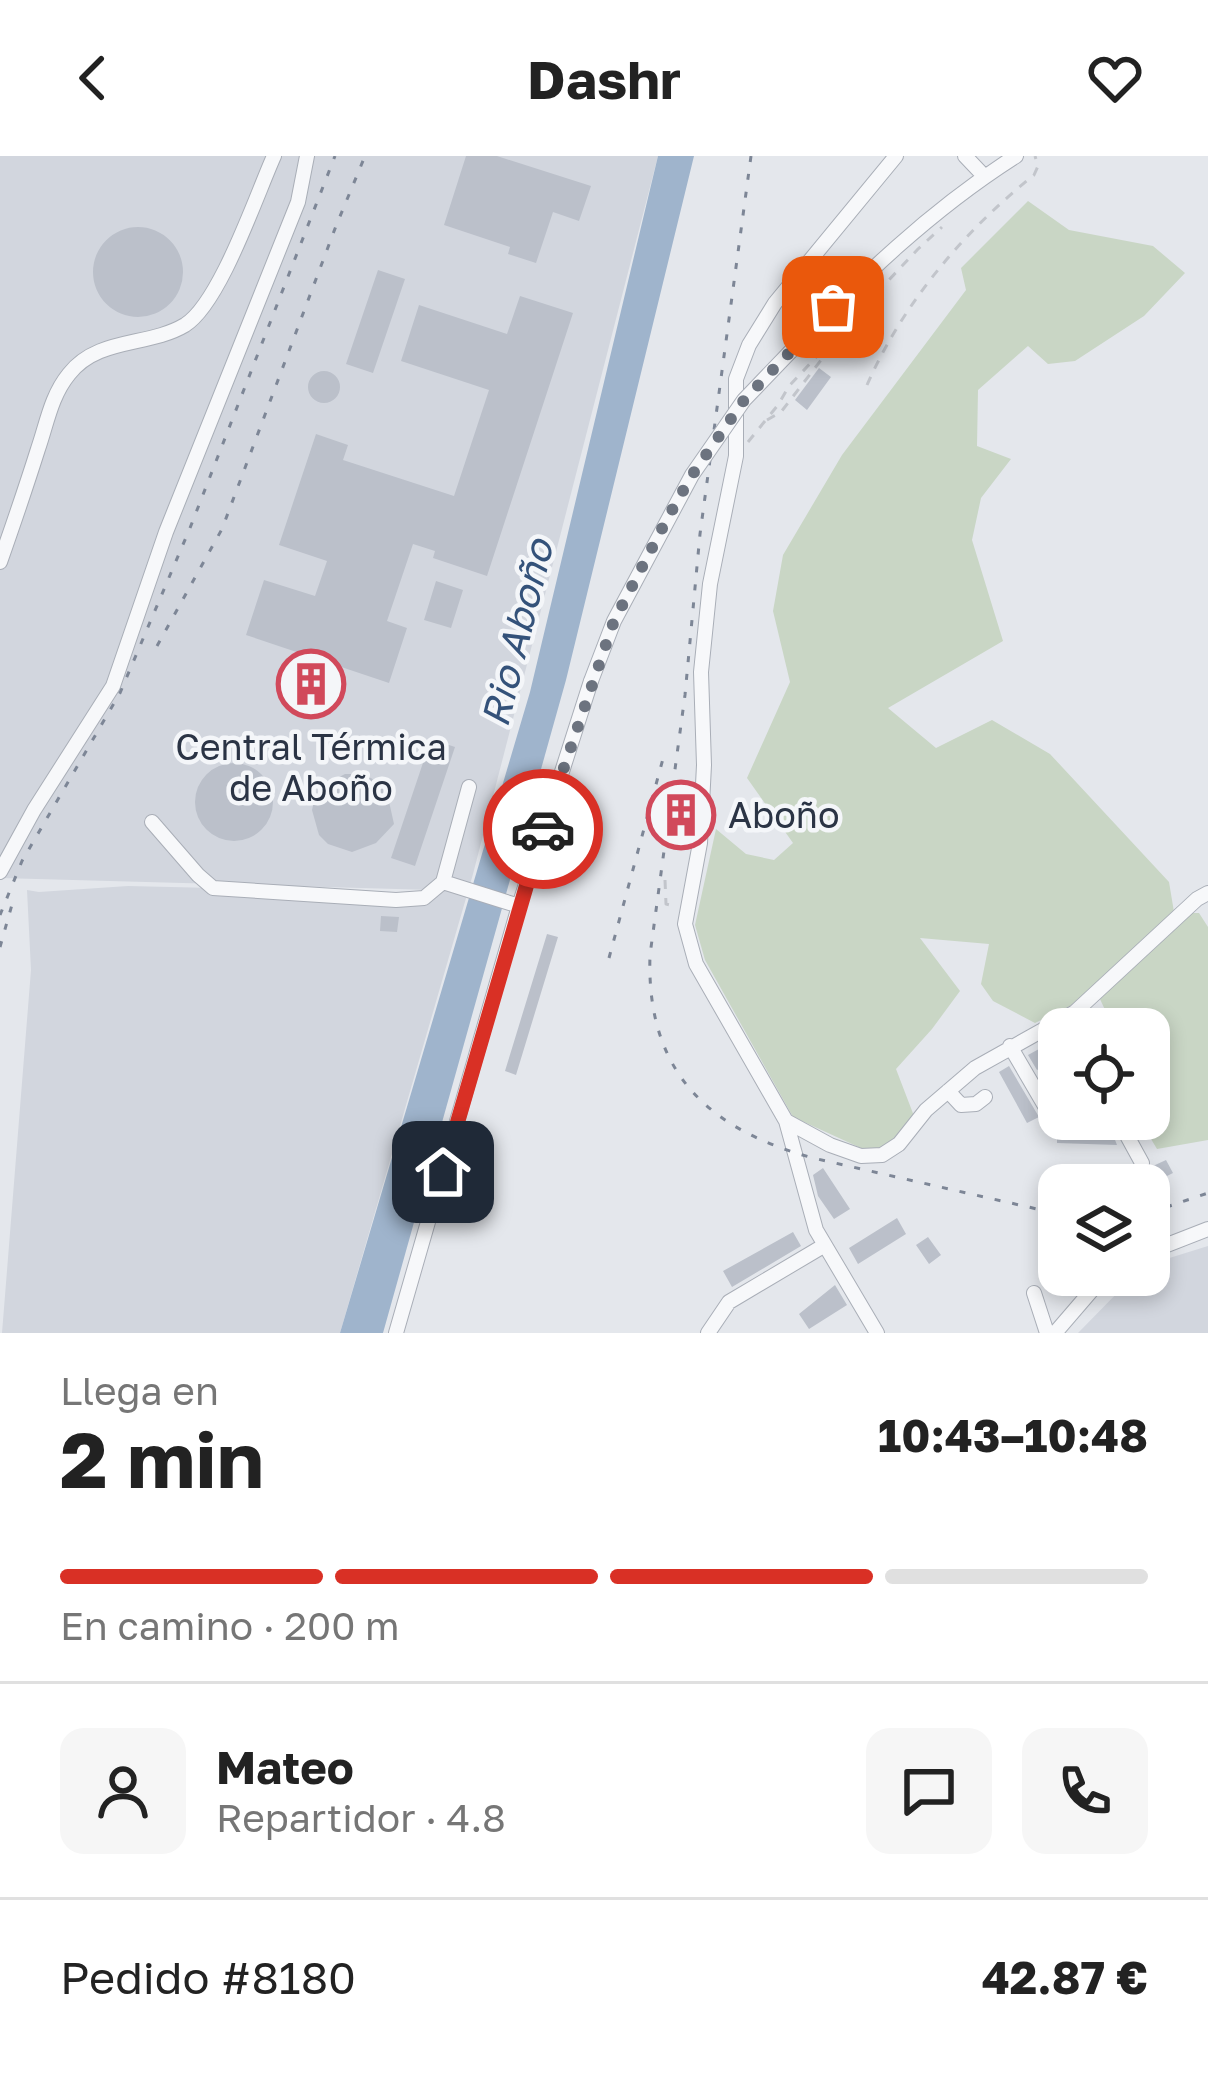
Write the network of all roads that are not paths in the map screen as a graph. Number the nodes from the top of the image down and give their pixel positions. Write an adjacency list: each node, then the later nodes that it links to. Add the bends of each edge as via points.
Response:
1 (274, 156): 7 (street, via 226,266 189,322 88,356 69,374 52,402)
2 (307, 156): 10 (street, via 298,202 113,686)
3 (896, 156): 20 (street, via 749,345 736,380 736,456 710,584 700,843 685,924 696,964)
4 (964, 156): 6 (street)
5 (1016, 156): 6 (street)
6 (984, 176): 13 (street, bridge, via 889,252 790,352 744,400 692,475 614,621)
7 (0, 562)
8 (470, 787): 11 (street)
9 (152, 822): 11 (street, via 213,888 396,900 424,898)
10 (0, 872)
11 (443, 882): 13 (street)
12 (1208, 893): 14 (street)
13 (515, 905): 28 (street)
14 (1079, 1008)
15 (1038, 1031): 16 (street)
16 (1010, 1046): 17 (street); 18 (street)
17 (948, 1091): 19 (street, via 961,1105); 20 (street, via 882,1155 861,1156)
18 (1038, 1093)
19 (985, 1097)
20 (786, 1121): 25 (street)
21 (1130, 1140): 22 (street)
22 (1142, 1162)
23 (1208, 1229): 24 (street)
24 (1170, 1244)
25 (825, 1245): 29 (street, via 729,1302); 30 (street)
26 (1034, 1293): 31 (street)
27 (1086, 1296): 31 (street)
28 (396, 1333)
29 (708, 1333)
30 (877, 1333)
31 (1051, 1333)

